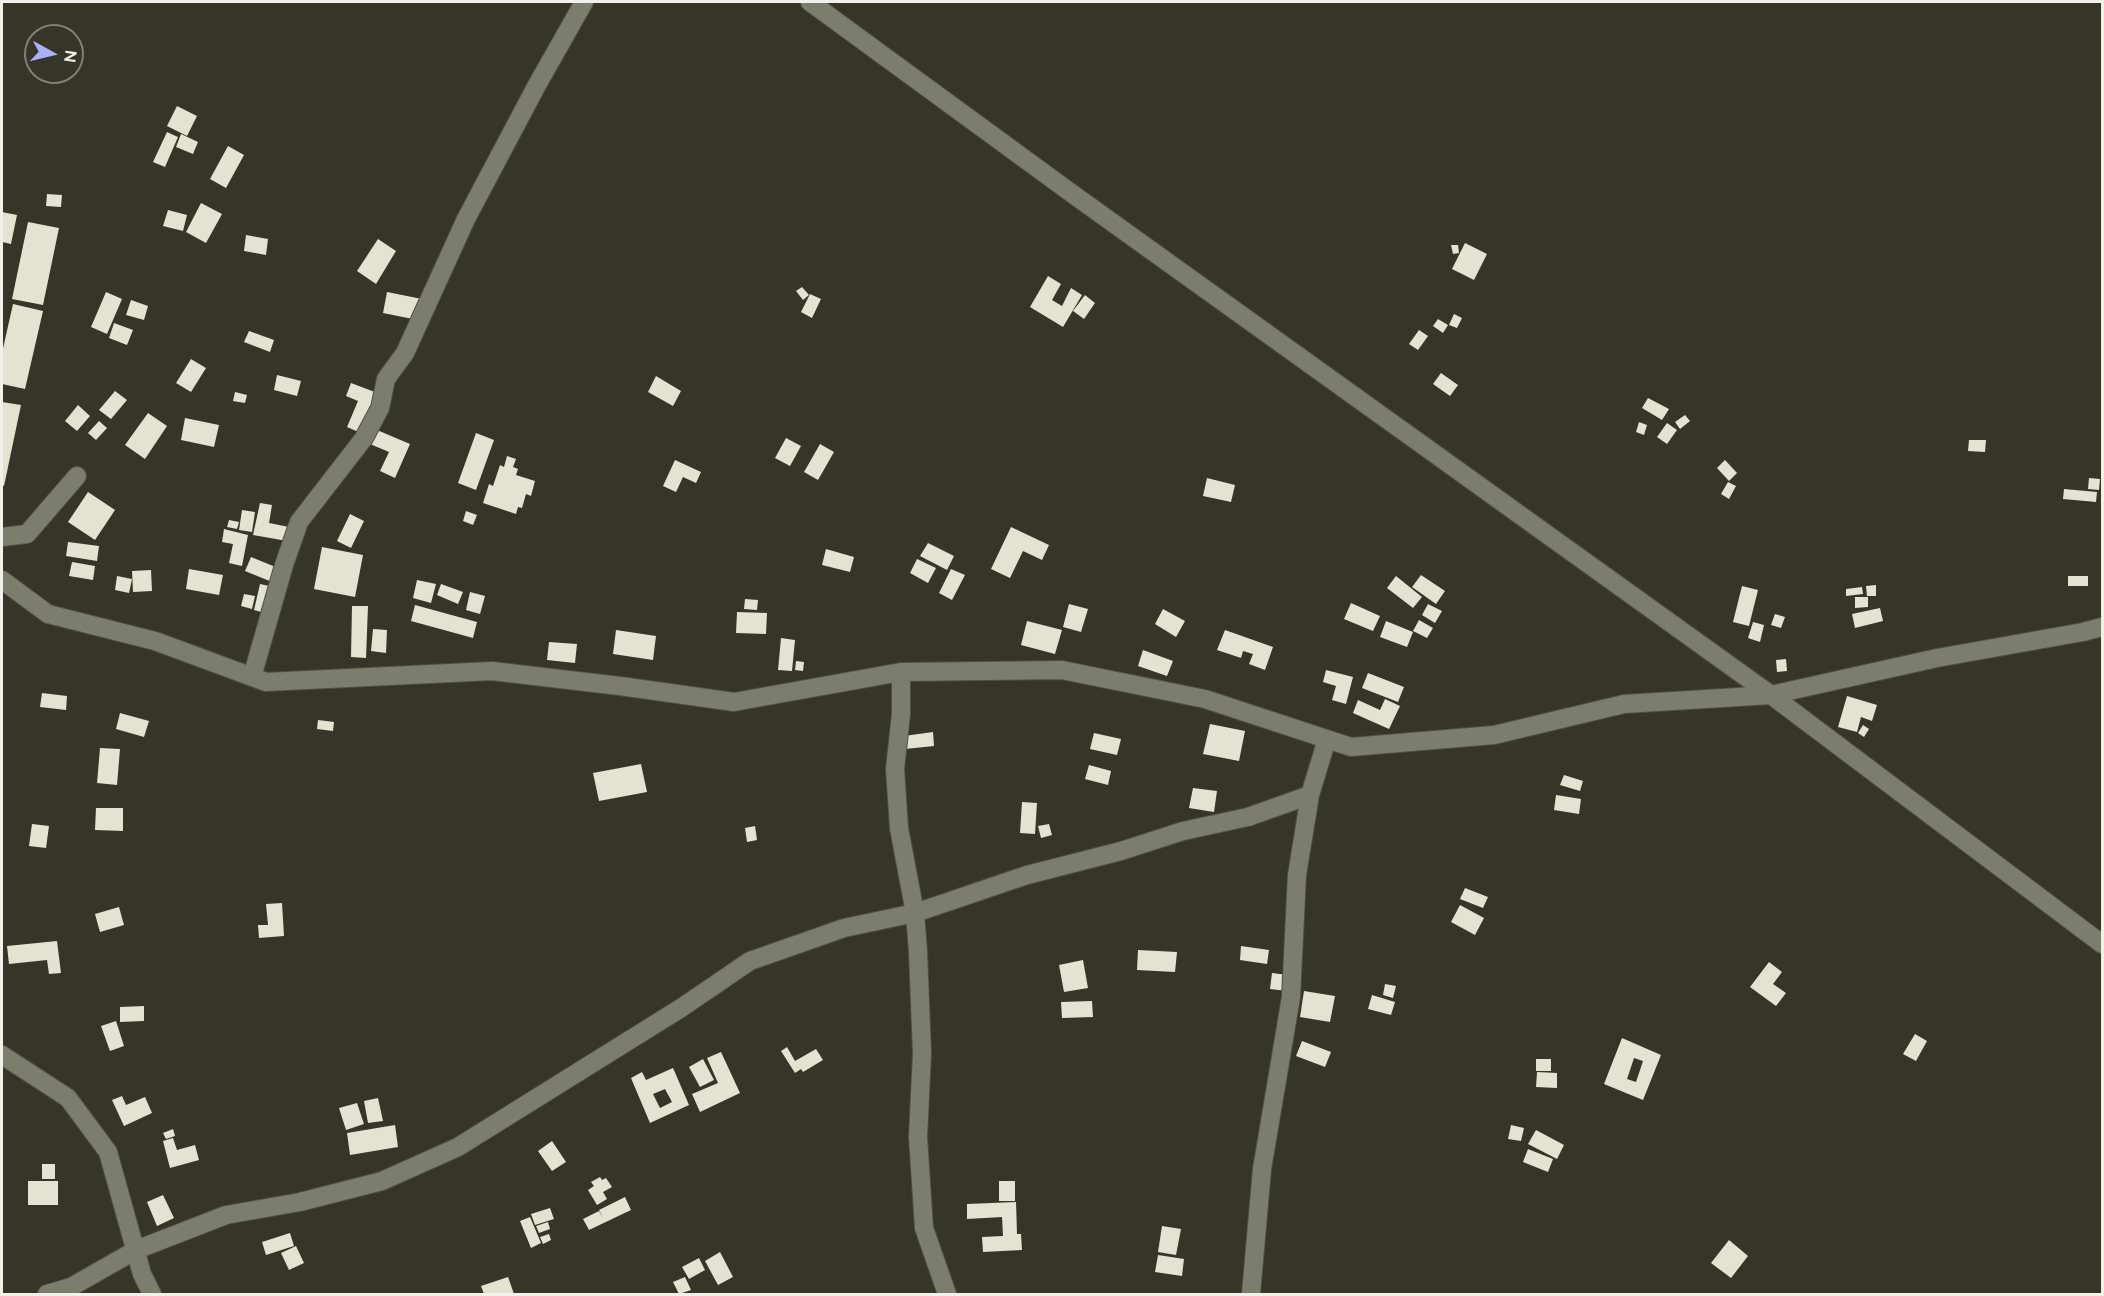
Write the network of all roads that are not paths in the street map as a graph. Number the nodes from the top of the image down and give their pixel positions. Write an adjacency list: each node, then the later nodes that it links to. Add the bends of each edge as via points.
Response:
1 (584, 2): 8 (street, via 466,219 405,353 386,379 380,408 364,438 299,522)
2 (810, 2): 9 (street)
3 (77, 476): 4 (street, via 27,534)
4 (2, 537)
5 (2, 580): 8 (street, via 48,614 155,641)
6 (2103, 627): 9 (street, via 1937,658)
7 (901, 672): 8 (street, via 734,702 492,671 266,682); 10 (street, via 1062,670 1205,699); 12 (street, via 895,769 899,828)
8 (252, 677)
9 (1772, 695): 10 (street, via 1624,704 1494,735 1351,747); 13 (street)
10 (1327, 739): 11 (street)
11 (1310, 795): 12 (street, via 1248,817 1027,875); 19 (street, via 1297,874 1292,998 1262,1169)
12 (915, 913): 15 (street, via 844,928 750,961 458,1147 382,1181 300,1202 226,1215); 18 (street, via 922,1054 918,1137 924,1228)
13 (2103, 944)
14 (2, 1055): 15 (street, via 68,1098 108,1152)
15 (136, 1250): 16 (street, via 71,1287); 17 (street)
16 (48, 1294)
17 (152, 1294)
18 (947, 1294)
19 (1251, 1294)

